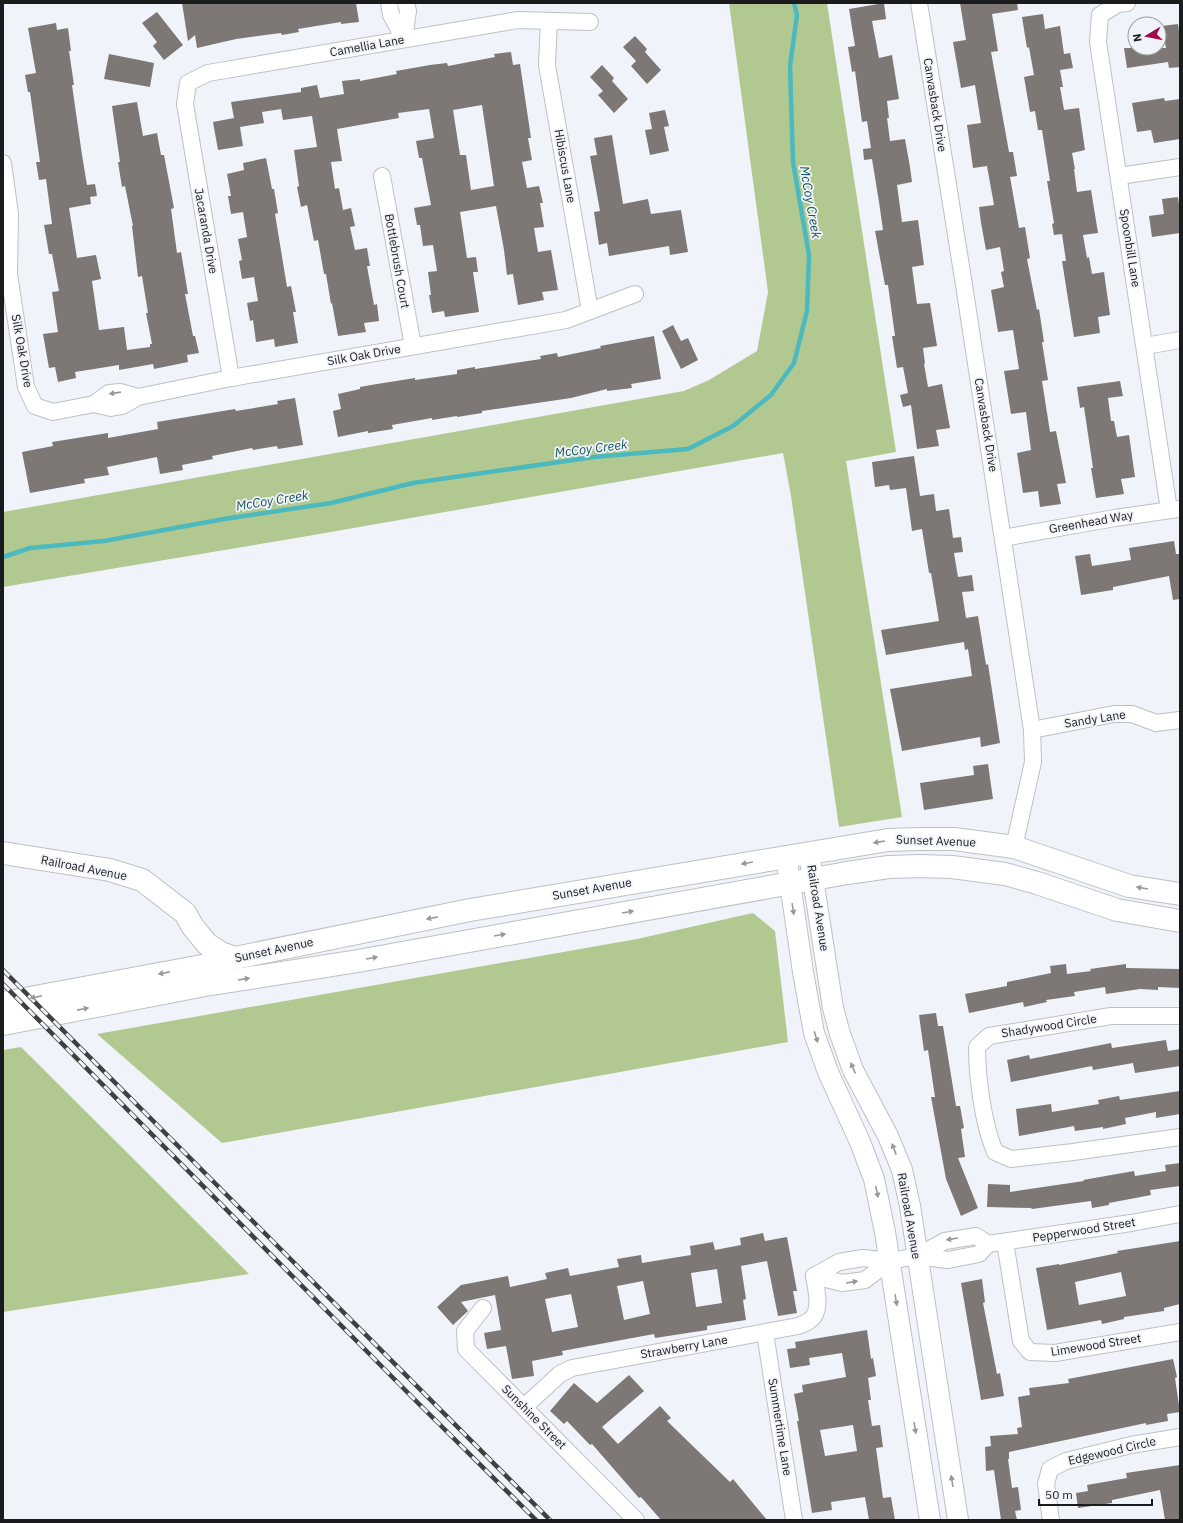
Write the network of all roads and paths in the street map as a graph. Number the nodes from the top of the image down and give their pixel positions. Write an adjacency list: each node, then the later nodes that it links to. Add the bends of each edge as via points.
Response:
1 (389, 3): 7 (street, via 391,15)
2 (406, 3): 7 (street, via 408,11)
3 (918, 3): 20 (street, Canvasback Drive)
4 (1126, 3): 12 (street, Spoonbill Lane, via 1118,4 1100,15 1098,42)
5 (549, 21): 6 (street, Camellia Lane); 7 (street, Camellia Lane, via 518,20); 14 (street, Hibiscus Lane, via 547,64)
6 (590, 22)
7 (404, 39): 8 (street, Camellia Lane, via 208,73)
8 (188, 83): 18 (street, Jacaranda Drive, via 185,104)
9 (3, 163): 18 (street, Silk Oak Drive, via 10,214 9,274 26,387 35,406 53,412 94,404 109,393 120,392 138,397)
10 (1180, 167): 12 (street)
11 (382, 176): 16 (street, Bottlebrush Court)
12 (1119, 176): 17 (street, Spoonbill Lane)
13 (635, 294): 14 (street, Silk Oak Drive)
14 (590, 311): 16 (street, Silk Oak Drive, via 566,320)
15 (1180, 340): 17 (street)
16 (412, 346): 18 (street, Silk Oak Drive)
17 (1145, 346): 19 (street, Spoonbill Lane)
18 (231, 378)
19 (1174, 509): 20 (street, Greenhead Way)
20 (1003, 538): 22 (street, Canvasback Drive)
21 (1180, 720): 22 (street, Sandy Lane, via 1156,723 1132,714 1114,714)
22 (1032, 730): 23 (street, Canvasback Drive, via 1033,762)
23 (1014, 847): 25 (main road, Sunset Avenue, one-way to 25, via 954,839 920,839 888,840); 29 (main road, Sunset Avenue, one-way to 23, via 1129,886)
24 (3, 853): 31 (main road, Railroad Avenue, via 110,870 142,880 185,913)
25 (809, 853): 26 (main road, Sunset Avenue); 27 (street, Railroad Avenue)
26 (786, 856): 28 (street, Railroad Avenue); 32 (main road, Sunset Avenue, one-way to 32, via 470,910)
27 (813, 879): 28 (main road, Sunset Avenue); 30 (main road, Sunset Avenue, via 889,867 952,867 1006,874 1117,910); 40 (street, Railroad Avenue, one-way to 27, via 902,1170 888,1136 853,1070 840,1034 833,1008)
28 (790, 884): 33 (main road, Sunset Avenue, one-way to 28, via 358,961); 41 (street, Railroad Avenue, one-way to 41, via 814,1033 874,1180)
29 (1180, 894)
30 (1180, 921)
31 (193, 927): 32 (main road, Railroad Avenue, via 207,944); 33 (main road, Railroad Avenue, via 199,944)
32 (235, 958): 33 (main road, Sunset Avenue)
33 (204, 976): 34 (main road, Sunset Avenue, one-way to 34); 36 (main road, Sunset Avenue, one-way to 33)
34 (3, 1003)
35 (1180, 1016): 37 (street, Shadywood Circle, via 1111,1016 989,1036 977,1047 977,1067 989,1138 995,1152 1011,1159)
36 (3, 1024)
37 (1180, 1137)
38 (1180, 1214): 39 (street, Pepperwood Street)
39 (1005, 1242): 40 (street, Pepperwood Street, via 988,1244 979,1254 948,1260); 44 (street, Limewood Street, via 1021,1341 1030,1352 1055,1353)
40 (917, 1256): 41 (street, Pepperwood Street); 51 (street, Railroad Avenue, one-way to 40)
41 (890, 1261): 42 (street, via 863,1258 839,1262); 42 (street, one-way to 41, via 842,1284 866,1280); 50 (street, Railroad Avenue, one-way to 50)
42 (814, 1276): 45 (street, Strawberry Lane, via 818,1307 810,1321)
43 (484, 1308): 46 (street, Sunshine Street, via 465,1331 466,1349)
44 (1180, 1332)
45 (765, 1333): 46 (street, Strawberry Lane, via 572,1368 560,1374); 49 (street, Summertime Lane)
46 (524, 1407): 48 (street, Sunshine Street)
47 (1180, 1437): 52 (street, Edgewood Circle, via 1131,1445 1066,1461 1050,1469 1046,1484)
48 (636, 1520)
49 (794, 1520)
50 (930, 1520)
51 (958, 1520)
52 (1051, 1520)

